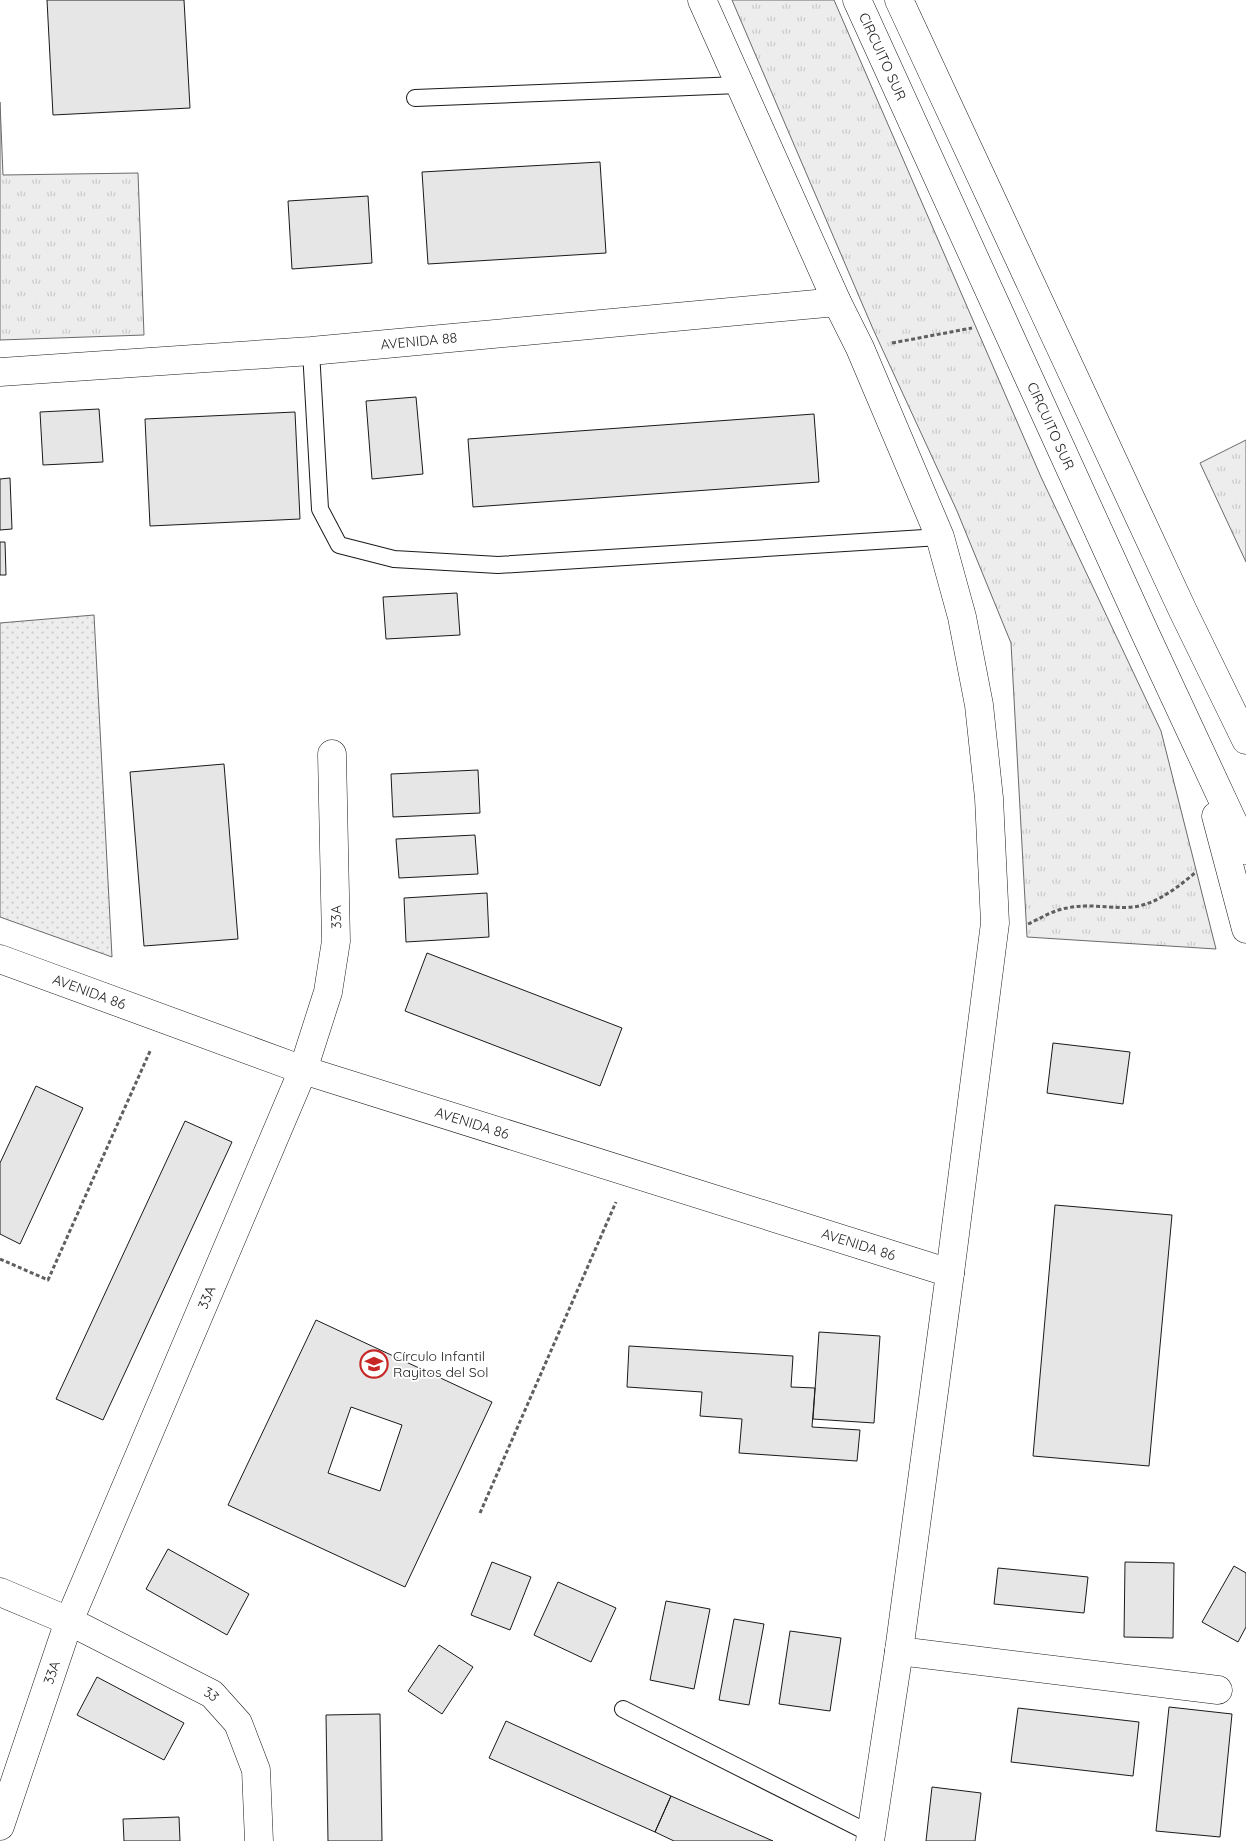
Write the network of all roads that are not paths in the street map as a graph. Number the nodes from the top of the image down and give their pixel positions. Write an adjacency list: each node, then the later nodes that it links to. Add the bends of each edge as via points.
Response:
1 (702, 0): 4 (main road)
2 (857, 0): 12 (main road, CIRCUITO SUR, via 1195,742)
3 (899, 0): 10 (main road)
4 (739, 85): 5 (lane); 6 (main road)
5 (415, 98)
6 (837, 302): 7 (main road, AVENIDA 88); 9 (main road, via 860,348)
7 (311, 351): 8 (main road, AVENIDA 88); 9 (lane, via 320,509 339,545 394,559 498,565)
8 (0, 372)
9 (940, 537): 16 (main road, via 962,617 979,705 989,798 996,923)
10 (1246, 740)
11 (332, 754): 15 (main road, 33A, via 336,941 328,992)
12 (1236, 850): 13 (main road, CIRCUITO SUR)
13 (1246, 929)
14 (0, 959): 15 (main road, AVENIDA 86)
15 (303, 1070): 16 (main road, AVENIDA 86); 18 (main road, 33A)
16 (950, 1273): 19 (main road)
17 (0, 1592): 18 (main road, 33)
18 (69, 1621): 22 (main road, 33A); 24 (main road, 33, via 212,1694 238,1723 256,1770)
19 (899, 1651): 20 (main road); 23 (main road)
20 (1218, 1690)
21 (623, 1709): 23 (lane)
22 (0, 1826)
23 (870, 1837)
24 (259, 1841)

